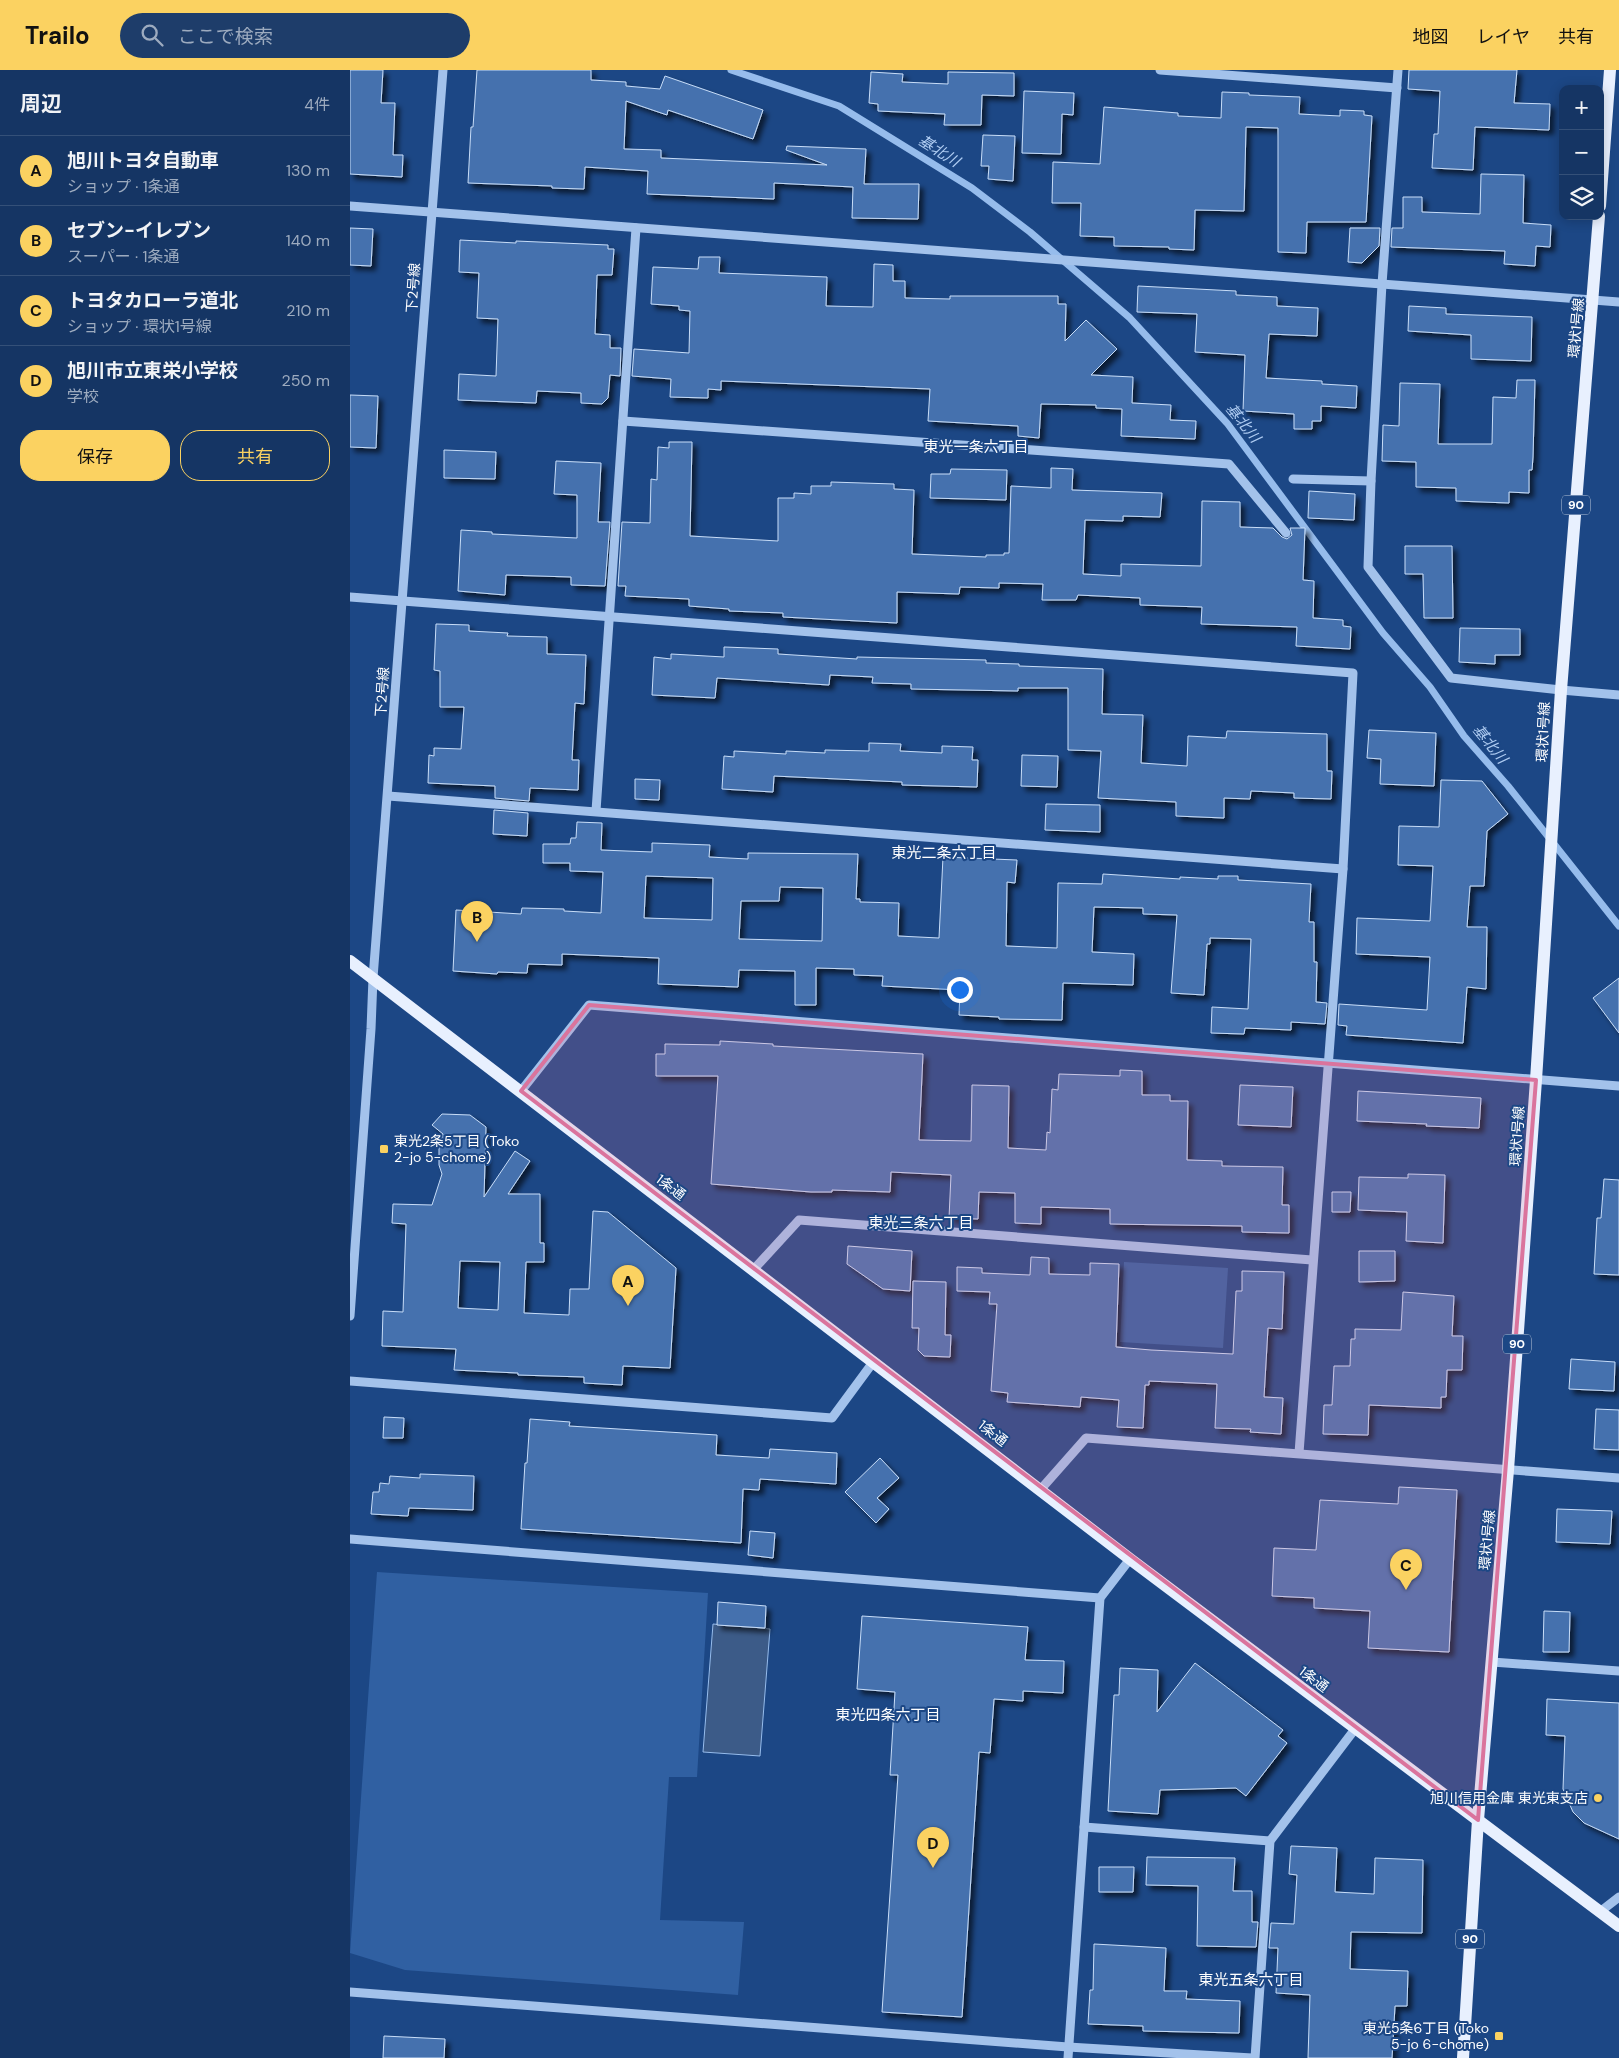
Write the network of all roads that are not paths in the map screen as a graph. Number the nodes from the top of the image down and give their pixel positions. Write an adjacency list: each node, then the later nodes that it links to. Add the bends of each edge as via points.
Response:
1 (443, 70): 8 (street, 下2号線)
2 (1160, 70): 5 (street)
3 (1398, 70): 5 (street)
4 (1610, 70): 6 (main road)
5 (1397, 88): 11 (street)
6 (1602, 175)
7 (350, 206): 8 (street)
8 (432, 213): 10 (street); 19 (street, 下2号線)
9 (1600, 220): 12 (main road, 環状1号線 / 90)
10 (636, 228): 11 (street); 14 (street)
11 (1382, 284): 12 (street); 16 (street)
12 (1593, 299): 13 (street); 21 (main road, 環状1号線 / 90)
13 (1619, 302)
14 (623, 421): 17 (street, via 1229,464); 20 (street)
15 (1294, 479): 16 (street)
16 (1371, 482): 21 (street, via 1368,567 1452,678)
17 (1286, 533)
18 (350, 597): 19 (street)
19 (403, 601): 20 (street); 23 (street, 下2号線)
20 (610, 618): 24 (street); 25 (street, via 1354,673)
21 (1560, 690): 22 (street); 29 (main road, 環状1号線 / 90)
22 (1619, 694)
23 (388, 796): 24 (street); 27 (street, 下2号線)
24 (596, 811): 25 (street)
25 (1343, 869): 28 (street)
26 (350, 961): 27 (main road, 1条通)
27 (373, 978): 31 (main road, 1条通); 34 (street, 下2号線)
28 (1328, 1064): 29 (street); 31 (street, via 590,1005); 32 (street)
29 (1536, 1080): 30 (street); 38 (main road, 環状1号線 / 90)
30 (1619, 1086)
31 (521, 1091): 33 (main road, 1条通)
32 (1312, 1260): 33 (street, via 798,1220); 37 (street)
33 (754, 1269): 35 (main road, 1条通)
34 (350, 1316)
35 (874, 1361): 36 (street, via 832,1418); 40 (main road, 1条通)
36 (350, 1381)
37 (1299, 1454): 38 (street); 40 (street, via 1086,1438)
38 (1508, 1470): 39 (street); 44 (main road, 環状1号線 / 90)
39 (1619, 1478)
40 (1040, 1489): 42 (main road, 1条通)
41 (350, 1539): 43 (street)
42 (1130, 1558): 43 (street); 46 (main road, 1条通)
43 (1100, 1598): 48 (street)
44 (1492, 1662): 45 (street); 47 (main road, 環状1号線 / 90)
45 (1619, 1671)
46 (1356, 1729): 47 (main road, 1条通); 49 (street)
47 (1478, 1820): 51 (main road, 1条通); 57 (main road, 環状1号線 / 90)
48 (1084, 1827): 49 (street); 54 (street)
49 (1270, 1841): 56 (street)
50 (1619, 1897): 51 (street)
51 (1601, 1911): 52 (main road, 1条通)
52 (1619, 1926)
53 (350, 1992): 54 (street)
54 (1068, 2047): 55 (street); 56 (street)
55 (1068, 2058)
56 (1254, 2058)
57 (1463, 2058)

